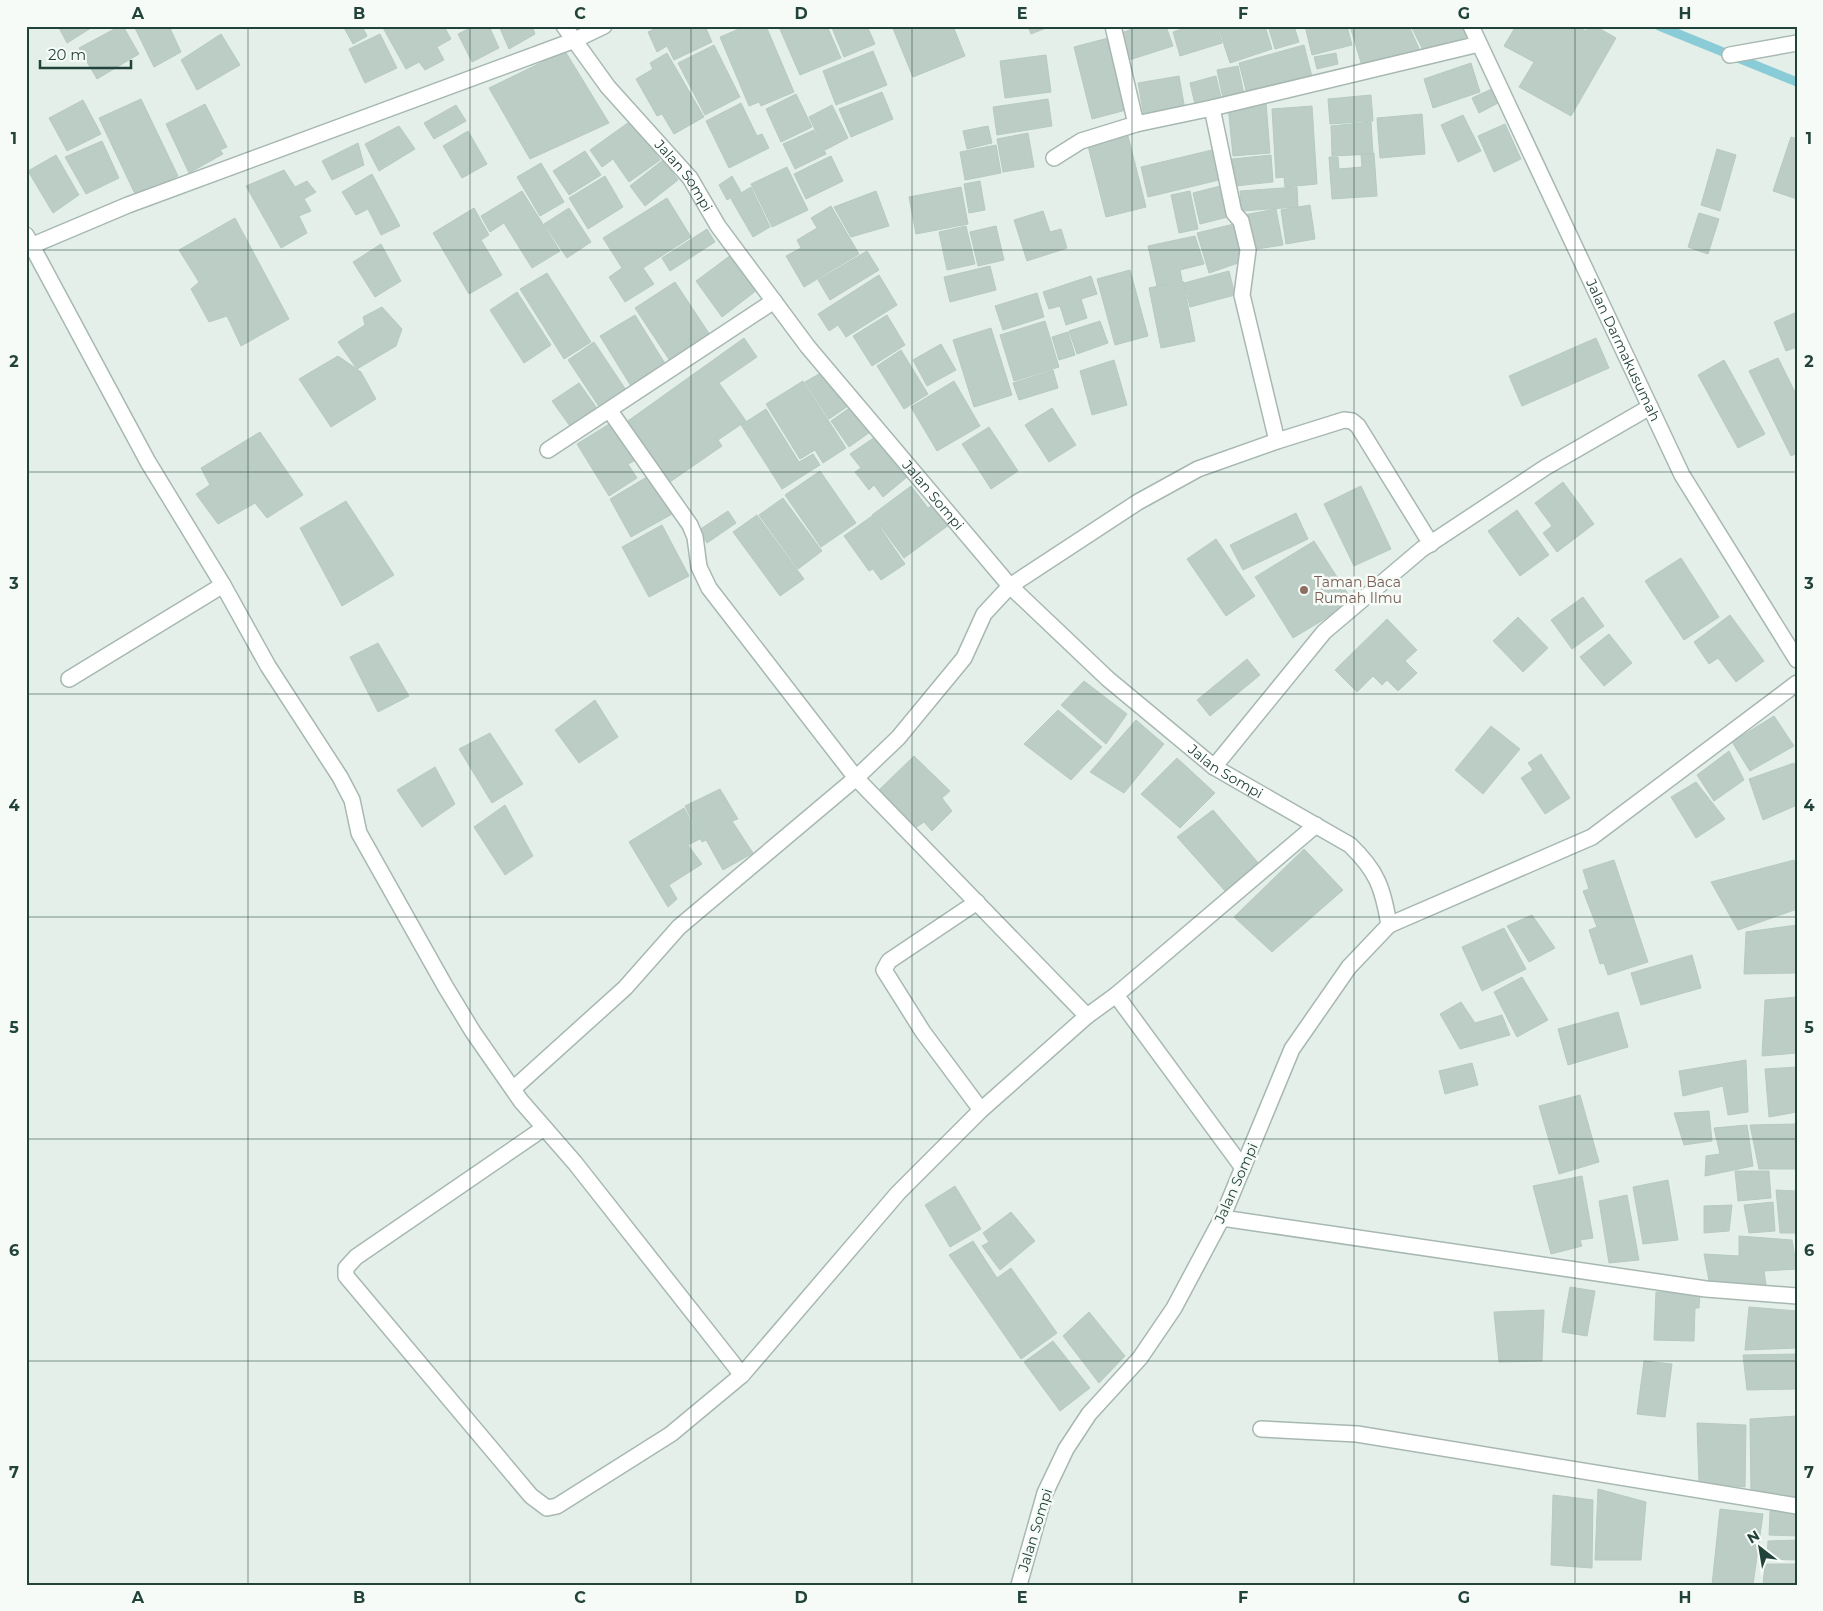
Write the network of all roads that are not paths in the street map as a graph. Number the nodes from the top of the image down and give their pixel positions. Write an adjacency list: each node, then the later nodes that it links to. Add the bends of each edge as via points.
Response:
1 (564, 26): 5 (street, Jalan Sompi)
2 (604, 26): 5 (street)
3 (1112, 26): 10 (street)
4 (1471, 26): 7 (street, Jalan Darmakusumah)
5 (575, 40): 12 (street); 13 (street, Jalan Sompi, via 608,87 690,178 718,226)
6 (1797, 42): 8 (street)
7 (1479, 44): 9 (street); 14 (street, Jalan Darmakusumah)
8 (1730, 55)
9 (1212, 108): 10 (street); 16 (street, via 1234,212 1241,220 1248,250 1242,295)
10 (1136, 124): 11 (street, via 1081,141)
11 (1054, 158)
12 (28, 243): 19 (street, via 148,462)
13 (774, 301): 15 (street); 20 (street, Jalan Sompi, via 808,347)
14 (1650, 407): 18 (street, via 1546,467); 21 (street, Jalan Darmakusumah, via 1682,475)
15 (610, 411): 17 (street); 25 (street, via 690,525 699,567 709,588)
16 (1277, 440): 18 (street, via 1344,420 1352,421); 20 (street, via 1198,469 1138,502)
17 (548, 450)
18 (1431, 544): 24 (street, via 1324,632)
19 (223, 585): 22 (street); 31 (street, via 268,666 340,777 352,800 360,833 445,986)
20 (1010, 586): 24 (street, Jalan Sompi, via 1108,679); 25 (street, via 984,614 964,658 898,738)
21 (1797, 660)
22 (69, 679)
23 (1797, 683): 28 (street, via 1592,837)
24 (1214, 767): 26 (street, Jalan Sompi)
25 (856, 778): 27 (street); 31 (street, via 679,927 625,988)
26 (1316, 825): 28 (street, Jalan Sompi, via 1350,845 1369,863 1384,895); 29 (street)
27 (977, 902): 30 (street); 32 (street, via 889,961 884,970 923,1032)
28 (1389, 925): 34 (street, Jalan Sompi, via 1349,967 1292,1049)
29 (1116, 995): 30 (street); 34 (street)
30 (1087, 1016): 32 (street)
31 (513, 1089): 33 (street)
32 (981, 1110): 37 (street, via 898,1193)
33 (544, 1128): 37 (street); 37 (street, via 356,1256 346,1268 346,1276 531,1496 547,1508 558,1506 671,1434)
34 (1243, 1168): 35 (street, Jalan Sompi)
35 (1222, 1218): 36 (street, via 1706,1289); 40 (street, Jalan Sompi, via 1174,1308 1146,1350 1089,1414 1066,1449 1045,1493)
36 (1797, 1296)
37 (742, 1375)
38 (1260, 1429): 39 (street, via 1357,1434)
39 (1797, 1506)
40 (1019, 1585)

